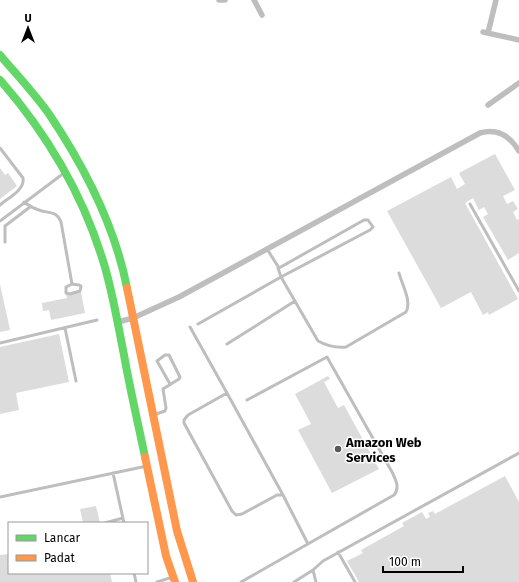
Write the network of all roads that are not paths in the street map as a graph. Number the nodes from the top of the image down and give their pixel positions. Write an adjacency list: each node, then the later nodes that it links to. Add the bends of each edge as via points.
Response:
1 (220, 0): 2 (street)
2 (225, 0)
3 (254, 0): 5 (street)
4 (496, 0): 6 (street, via 485,32)
5 (262, 15)
6 (519, 40)
7 (0, 55): 27 (street, via 52,119 82,167 104,215 123,268)
8 (0, 80): 13 (street, via 39,129)
9 (519, 83): 10 (street)
10 (488, 105)
11 (0, 148): 16 (lane, via 24,180 22,186)
12 (519, 151): 20 (street, via 506,135 491,131 480,133)
13 (66, 172): 14 (lane); 29 (street, via 94,236 112,292)
14 (24, 202): 17 (lane); 18 (lane)
15 (470, 204): 25 (lane)
16 (0, 205)
17 (30, 207): 19 (lane, via 5,226); 24 (lane, via 52,212 59,217)
18 (0, 220)
19 (5, 242)
20 (267, 249): 21 (lane); 27 (street, via 179,297)
21 (278, 268): 23 (lane); 23 (lane, via 364,220 370,221 373,227)
22 (399, 273): 26 (lane, via 408,301 406,312 346,347 325,345 318,341)
23 (281, 277): 26 (lane); 30 (lane)
24 (72, 284): 24 (lane, via 79,284 80,291 66,293 66,287)
25 (519, 291)
26 (295, 301): 34 (lane)
27 (133, 318): 29 (street); 39 (street)
28 (98, 320): 31 (lane)
29 (118, 322): 41 (street)
30 (198, 324)
31 (65, 328): 33 (lane); 35 (lane)
32 (190, 328): 37 (lane)
33 (0, 343)
34 (227, 344)
35 (76, 381)
36 (170, 384): 36 (lane, via 180,377 169,355 165,355 157,361); 39 (lane, via 163,391 166,410)
37 (227, 393): 43 (lane); 43 (lane, via 188,416 184,423 232,511 236,515 242,514 277,495)
38 (247, 400): 48 (lane, via 326,357 396,480 394,495)
39 (153, 415): 53 (street, via 177,531)
40 (519, 453): 49 (lane)
41 (147, 466): 42 (lane); 51 (street, via 162,540)
42 (113, 473): 44 (lane); 45 (lane)
43 (283, 495): 48 (lane)
44 (0, 497)
45 (123, 518): 46 (lane); 47 (lane)
46 (109, 522)
47 (124, 522)
48 (308, 544): 54 (lane)
49 (338, 552): 50 (lane); 57 (lane)
50 (313, 570): 55 (lane); 56 (lane)
51 (174, 580): 52 (lane)
52 (157, 582)
53 (193, 582)
54 (241, 582)
55 (294, 582)
56 (316, 582)
57 (355, 582)

